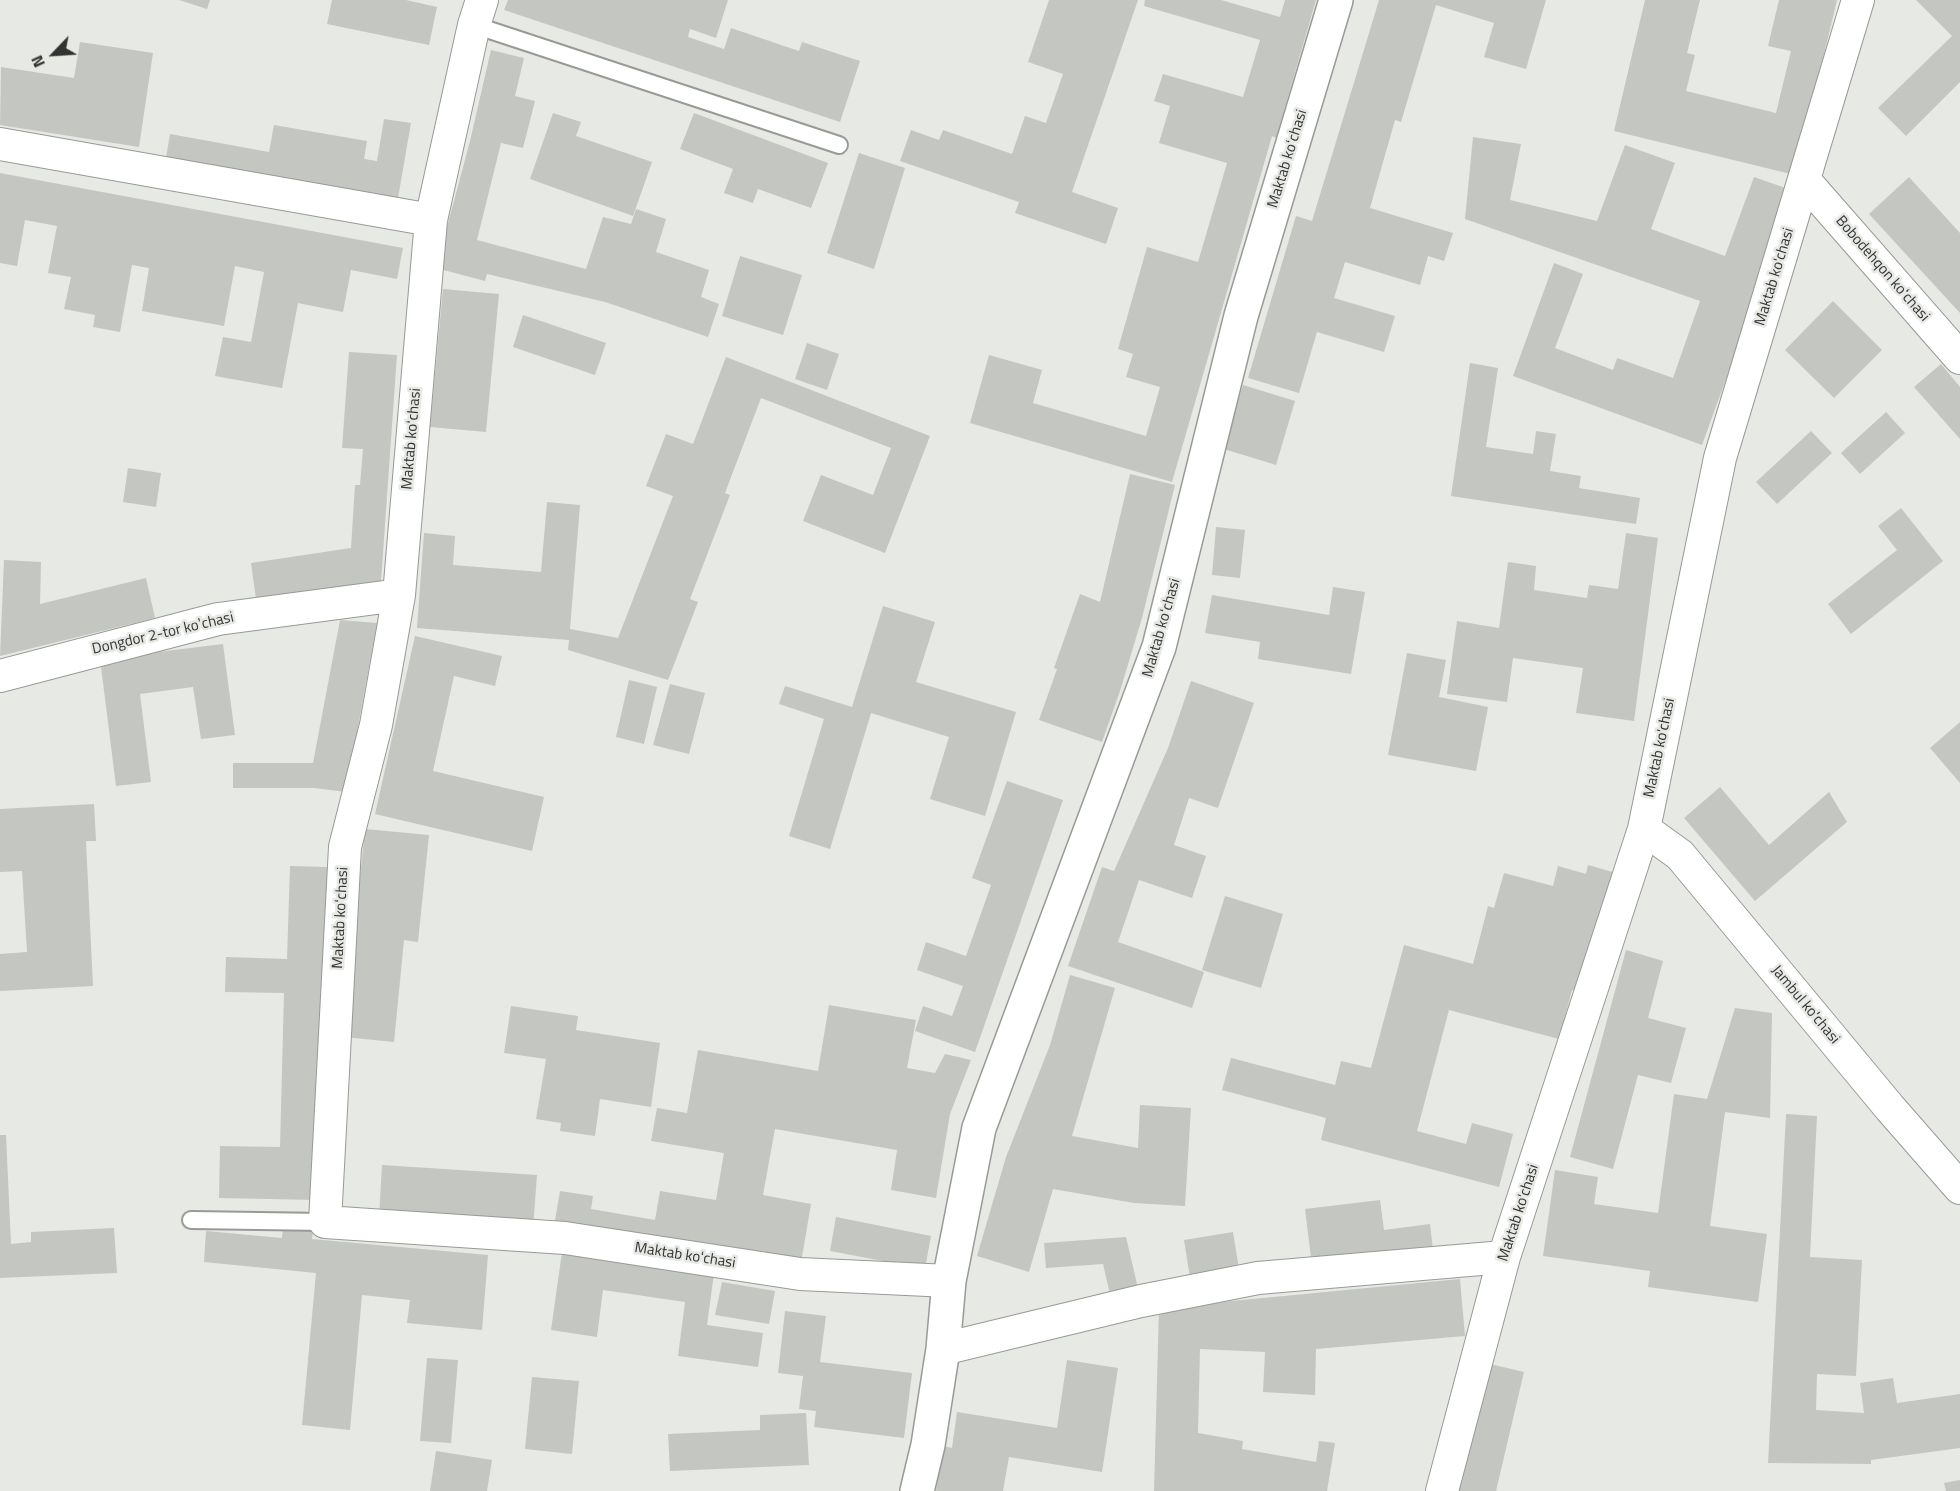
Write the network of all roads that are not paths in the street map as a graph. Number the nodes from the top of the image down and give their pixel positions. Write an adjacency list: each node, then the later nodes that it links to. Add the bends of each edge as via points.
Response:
1 (1336, 0): 16 (street, Maktab koʻchasi, via 1241,316 1160,647 979,1128)
2 (1858, 0): 6 (street, Maktab ko'chasi)
3 (478, 13): 5 (lane); 7 (street, Maktab koʻchasi)
4 (0, 144): 7 (street)
5 (839, 145)
6 (1805, 181): 8 (street, Bobodehqon koʻchasi); 11 (street, Maktab ko'chasi, via 1720,458)
7 (430, 220): 9 (street, Maktab koʻchasi)
8 (1960, 358)
9 (399, 595): 10 (street, Dongdor 2-tor koʼchasi, via 218,619); 14 (street, Maktab koʻchasi, via 376,725 345,847)
10 (0, 676)
11 (1644, 829): 12 (street, Jambul ko'chasi, via 1680,855); 15 (street, Maktab ko'chasi)
12 (1960, 1188)
13 (191, 1220): 14 (lane)
14 (325, 1222): 16 (street, Maktab koʻchasi, via 565,1238 800,1274)
15 (1504, 1257): 17 (street, via 1258,1278 1141,1301); 19 (street, Maktab ko'chasi)
16 (949, 1281): 17 (street, Maktab koʻchasi)
17 (944, 1349): 18 (street, Maktab koʻchasi)
18 (917, 1491)
19 (1442, 1491)

